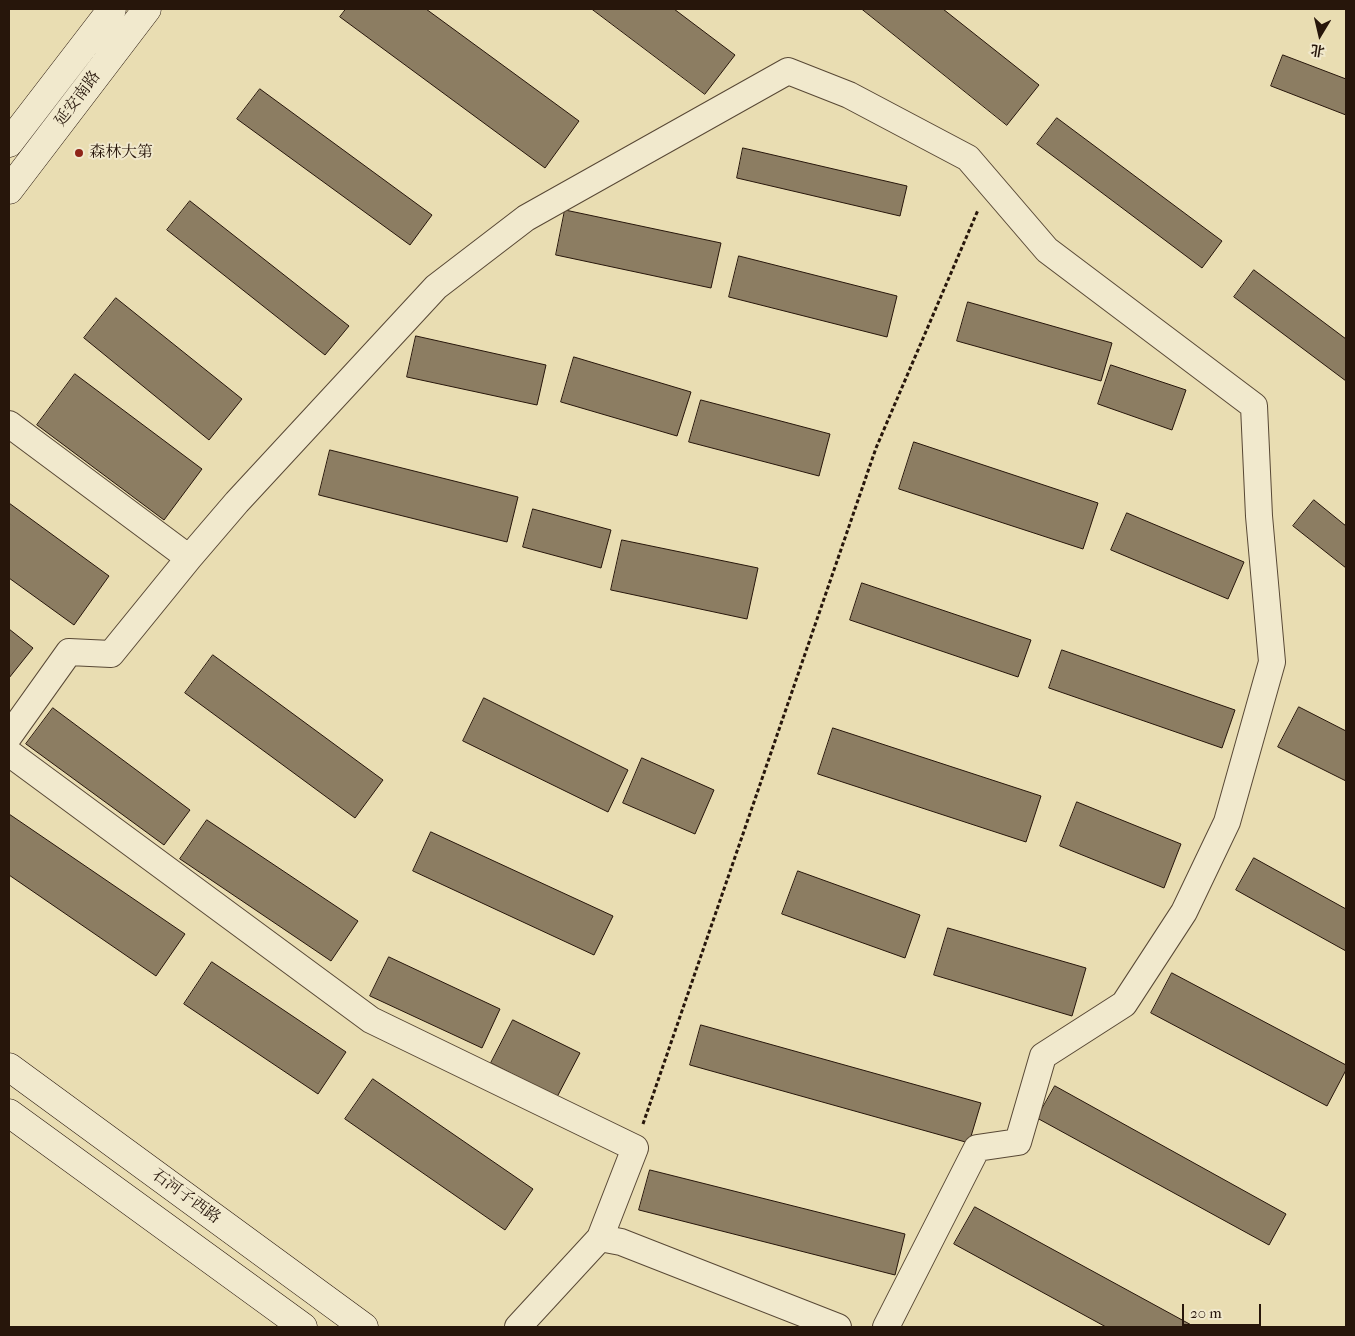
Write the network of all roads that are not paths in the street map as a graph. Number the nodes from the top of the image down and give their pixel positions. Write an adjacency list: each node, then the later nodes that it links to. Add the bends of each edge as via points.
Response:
1 (112, 9): 3 (main road, 延安南路)
2 (147, 9): 4 (main road, 延安南路)
3 (9, 143)
4 (9, 190)
5 (9, 424): 6 (street)
6 (189, 558): 7 (street, via 112,654 69,652); 16 (street, via 436,287 526,218 788,71 849,95 968,158 1047,250 1254,406 1258,516 1272,662 1227,822 1184,912 1124,1004 1043,1056 1018,1142 977,1148)
7 (9, 736)
8 (9, 753): 11 (street, via 371,1020 635,1148)
9 (9, 1068): 13 (main road, 石河子西路)
10 (9, 1113): 12 (main road)
11 (600, 1238): 14 (street); 15 (street, via 622,1242)
12 (304, 1327)
13 (364, 1327)
14 (518, 1327)
15 (838, 1327)
16 (886, 1327)

